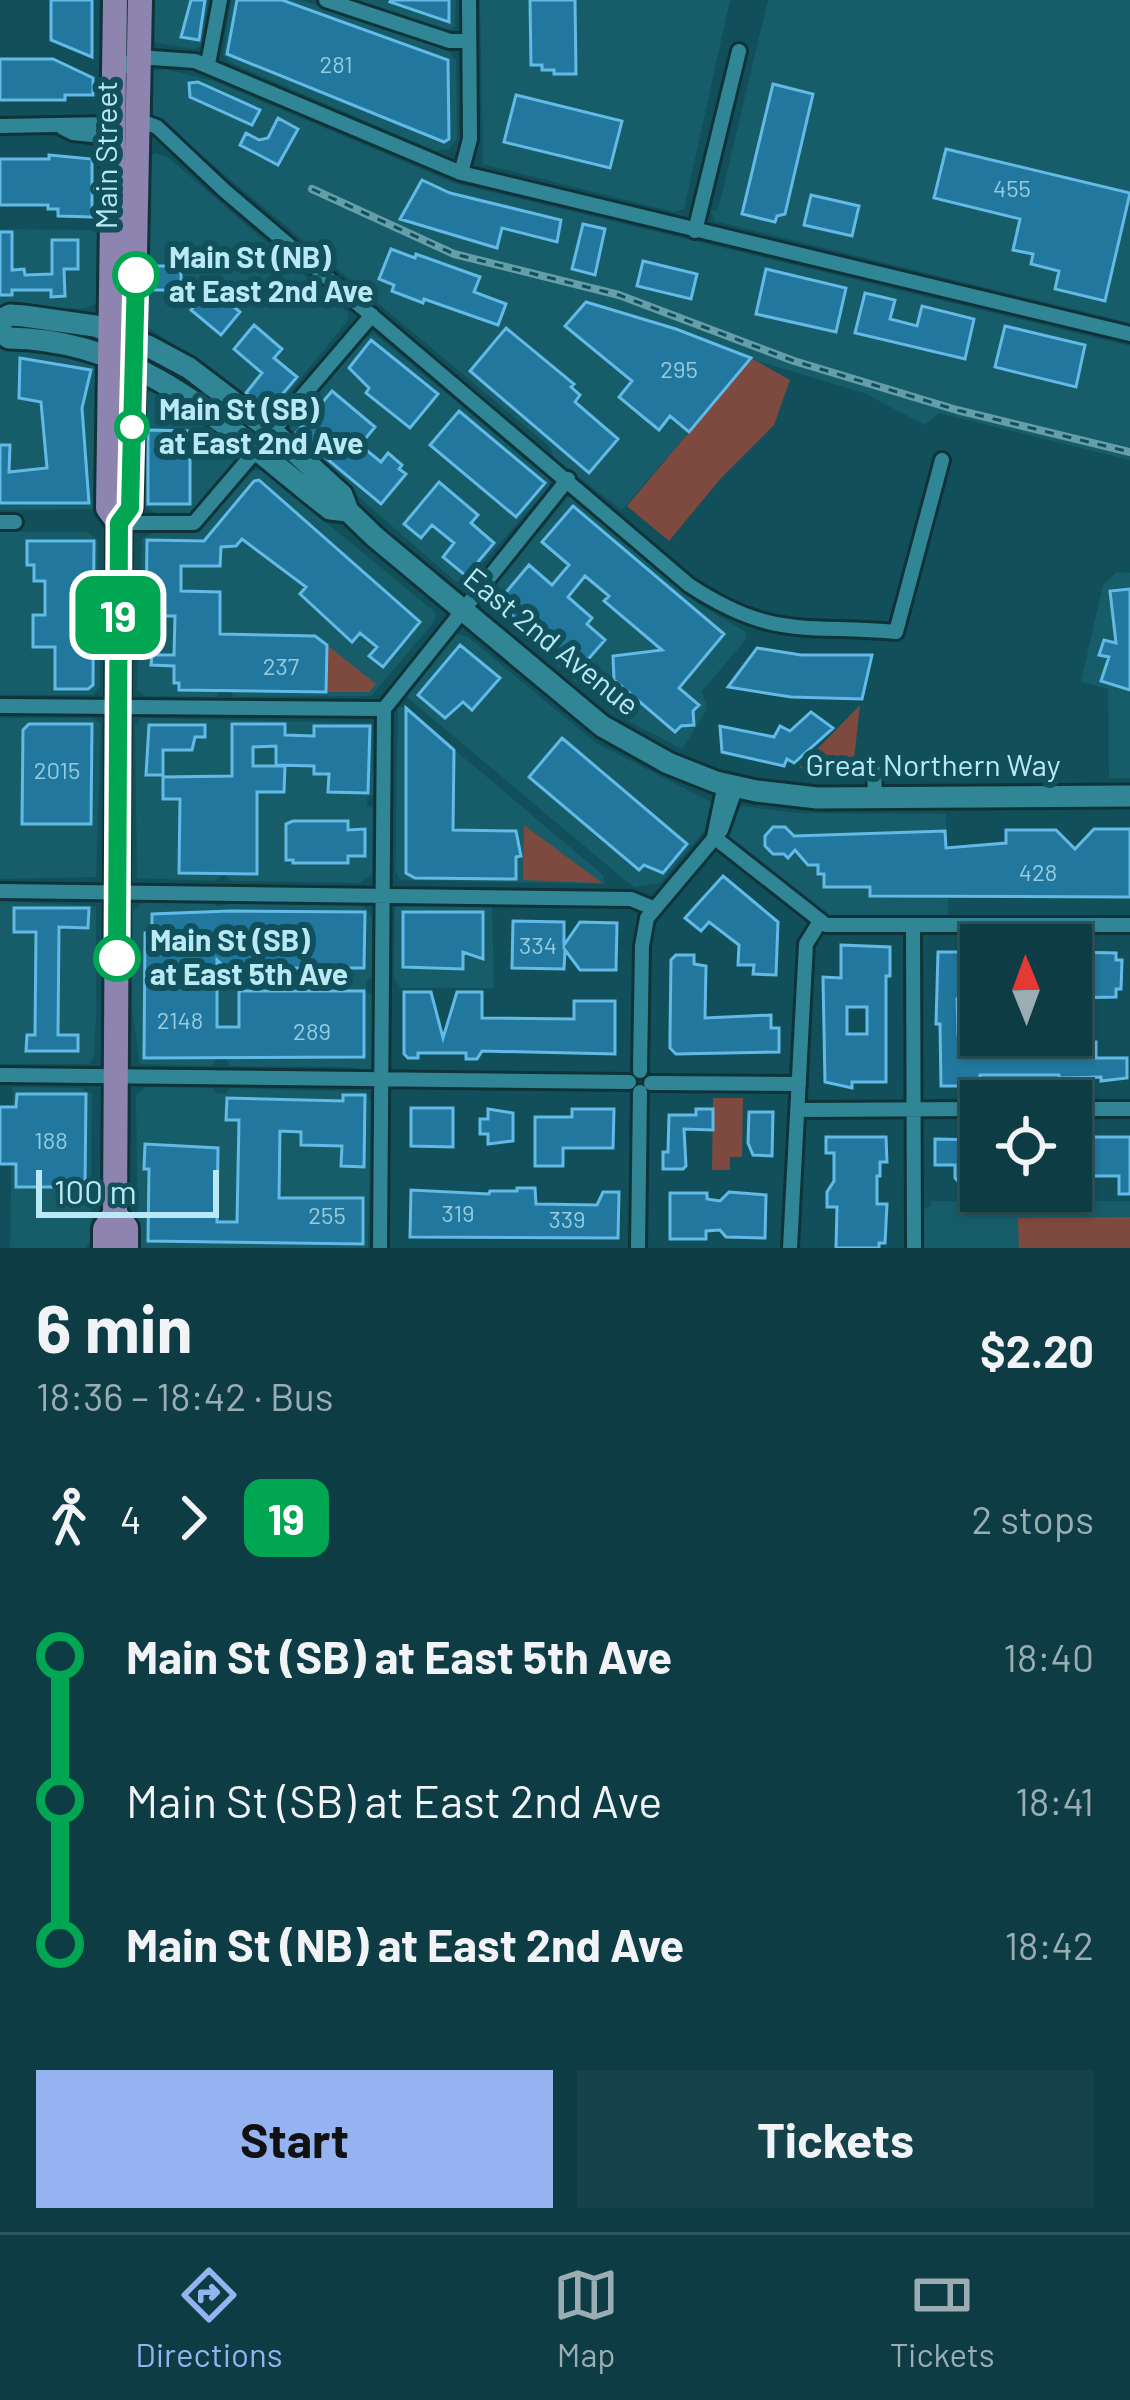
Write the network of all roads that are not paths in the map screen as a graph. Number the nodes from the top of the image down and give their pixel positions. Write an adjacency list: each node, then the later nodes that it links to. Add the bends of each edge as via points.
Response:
1 (115, 0): 10 (main road, Main Street)
2 (140, 0): 8 (main road, Main Street)
3 (220, 0): 9 (street)
4 (326, 0): 6 (street)
5 (469, 0): 6 (street)
6 (469, 41): 14 (street, via 470,140)
7 (740, 51): 15 (street)
8 (138, 57): 9 (street); 10 (street); 12 (main road, Main Street)
9 (208, 64): 14 (street)
10 (112, 75): 12 (main road, Main Street)
11 (0, 126): 12 (street)
12 (124, 130): 13 (street); 13 (street, via 157,127); 20 (main road, Main Street)
13 (179, 151): 16 (street)
14 (461, 173): 15 (street)
15 (695, 230): 19 (street)
16 (372, 315): 21 (street); 24 (street)
17 (0, 320): 20 (main road, East 2nd Avenue, via 54,318)
18 (0, 332): 20 (main road, East 2nd Avenue)
19 (1130, 334)
20 (122, 349): 21 (main road, East 2nd Avenue, via 195,372); 22 (main road, East 2nd Avenue); 26 (main road, Main Street, via 109,508)
21 (272, 431): 22 (street); 25 (main road, East 2nd Avenue, via 342,495)
22 (256, 451): 25 (main road, East 2nd Avenue, via 330,509); 26 (street, via 194,524)
23 (942, 460): 24 (street, via 896,632 788,629 722,607)
24 (568, 479): 27 (street)
25 (348, 512): 27 (main road, East 2nd Avenue)
26 (119, 523): 29 (main road, Main Street)
27 (462, 608): 30 (street); 32 (main road, East 2nd Avenue, via 602,726 668,764)
28 (0, 706): 29 (street)
29 (118, 706): 30 (street); 37 (main road, Main Street)
30 (384, 709): 38 (street)
31 (874, 766): 34 (street)
32 (731, 785): 34 (main road, Great Northern Way); 35 (street)
33 (1130, 796): 34 (main road, Great Northern Way)
34 (874, 797)
35 (714, 837): 39 (street); 40 (street)
36 (0, 892): 37 (street)
37 (117, 892): 38 (street); 44 (main road, Main Street)
38 (383, 895): 39 (street, via 631,898); 45 (street)
39 (653, 908): 46 (street, via 642,946)
40 (819, 922): 42 (street); 47 (street, via 806,944)
41 (1130, 925): 42 (street)
42 (913, 926): 52 (street)
43 (0, 1075): 44 (street)
44 (116, 1076): 45 (street); 53 (main road, Main Street)
45 (382, 1080): 46 (street); 56 (street)
46 (640, 1082): 47 (street); 57 (street)
47 (799, 1084): 51 (street)
48 (960, 1109): 52 (street)
49 (1092, 1109): 50 (street)
50 (1130, 1109)
51 (798, 1110): 52 (street); 58 (street)
52 (914, 1110): 59 (street)
53 (116, 1214): 54 (main road, Main Street); 55 (main road, Main Street)
54 (104, 1248)
55 (126, 1248)
56 (380, 1248)
57 (638, 1248)
58 (790, 1248)
59 (914, 1248)

